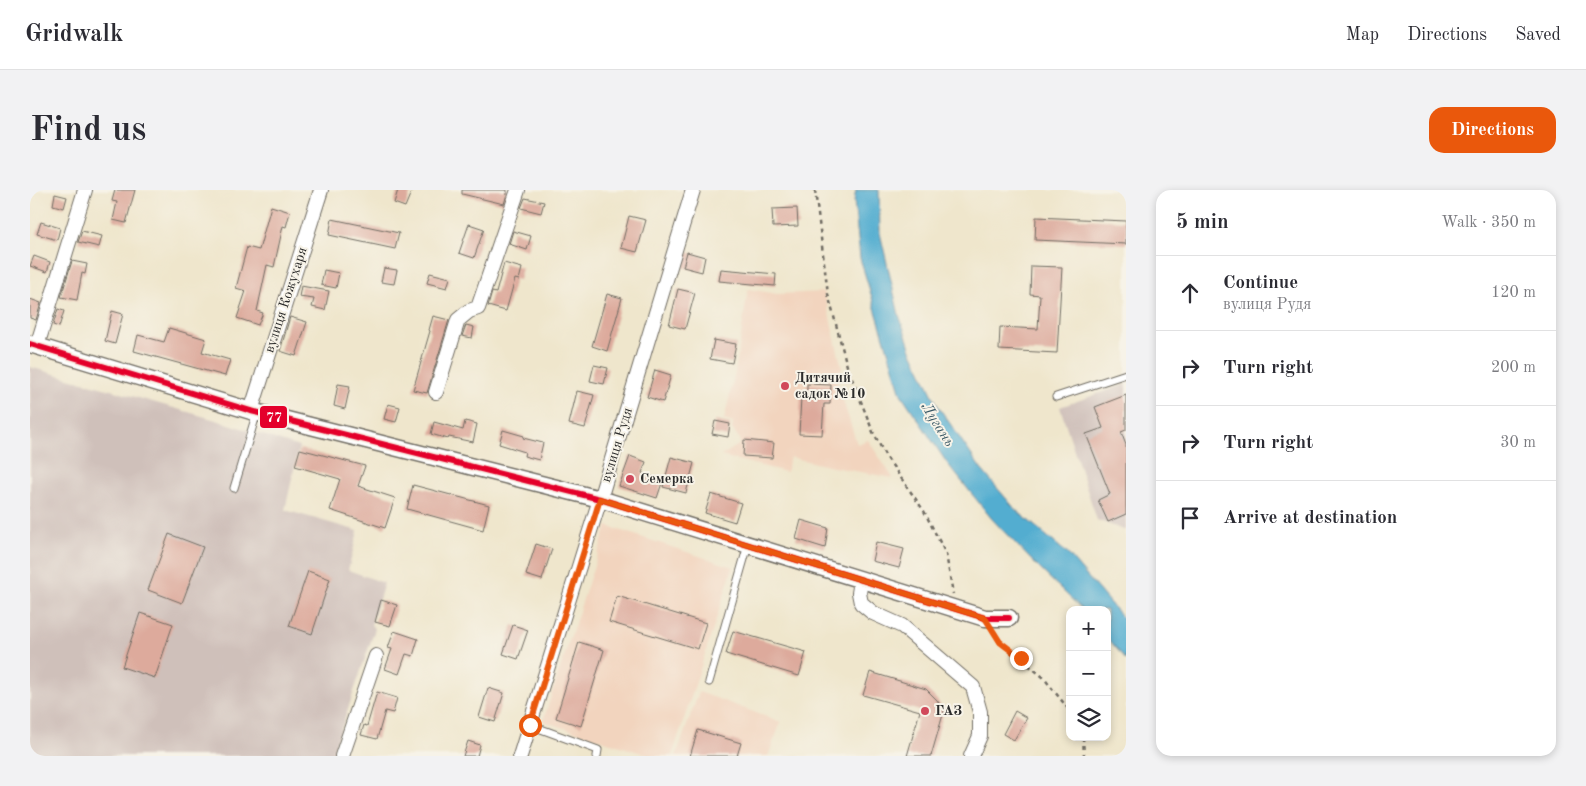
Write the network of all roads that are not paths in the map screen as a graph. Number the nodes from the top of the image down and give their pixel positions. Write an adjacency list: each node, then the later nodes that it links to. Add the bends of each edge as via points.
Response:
1 (86, 190): 5 (street)
2 (321, 190): 9 (street, вулиця Кожухаря)
3 (518, 190): 7 (street, via 478,308 458,320)
4 (693, 190): 11 (street, вулиця Рудя)
5 (33, 345): 9 (street)
6 (1126, 374): 8 (lane)
7 (436, 392)
8 (1056, 397)
9 (254, 411): 10 (lane); 11 (street)
10 (234, 488)
11 (600, 499): 12 (street); 17 (street, вулиця Рудя)
12 (748, 545): 13 (street); 16 (lane)
13 (861, 580): 14 (street, via 985,618); 21 (street, via 858,593 861,602 873,613 902,626 972,687 980,712 980,736)
14 (1009, 618)
15 (376, 656): 18 (street)
16 (709, 682)
17 (530, 725): 19 (street, вулиця Рудя); 20 (lane, via 598,750)
18 (342, 756)
19 (520, 756)
20 (597, 756)
21 (971, 756)

